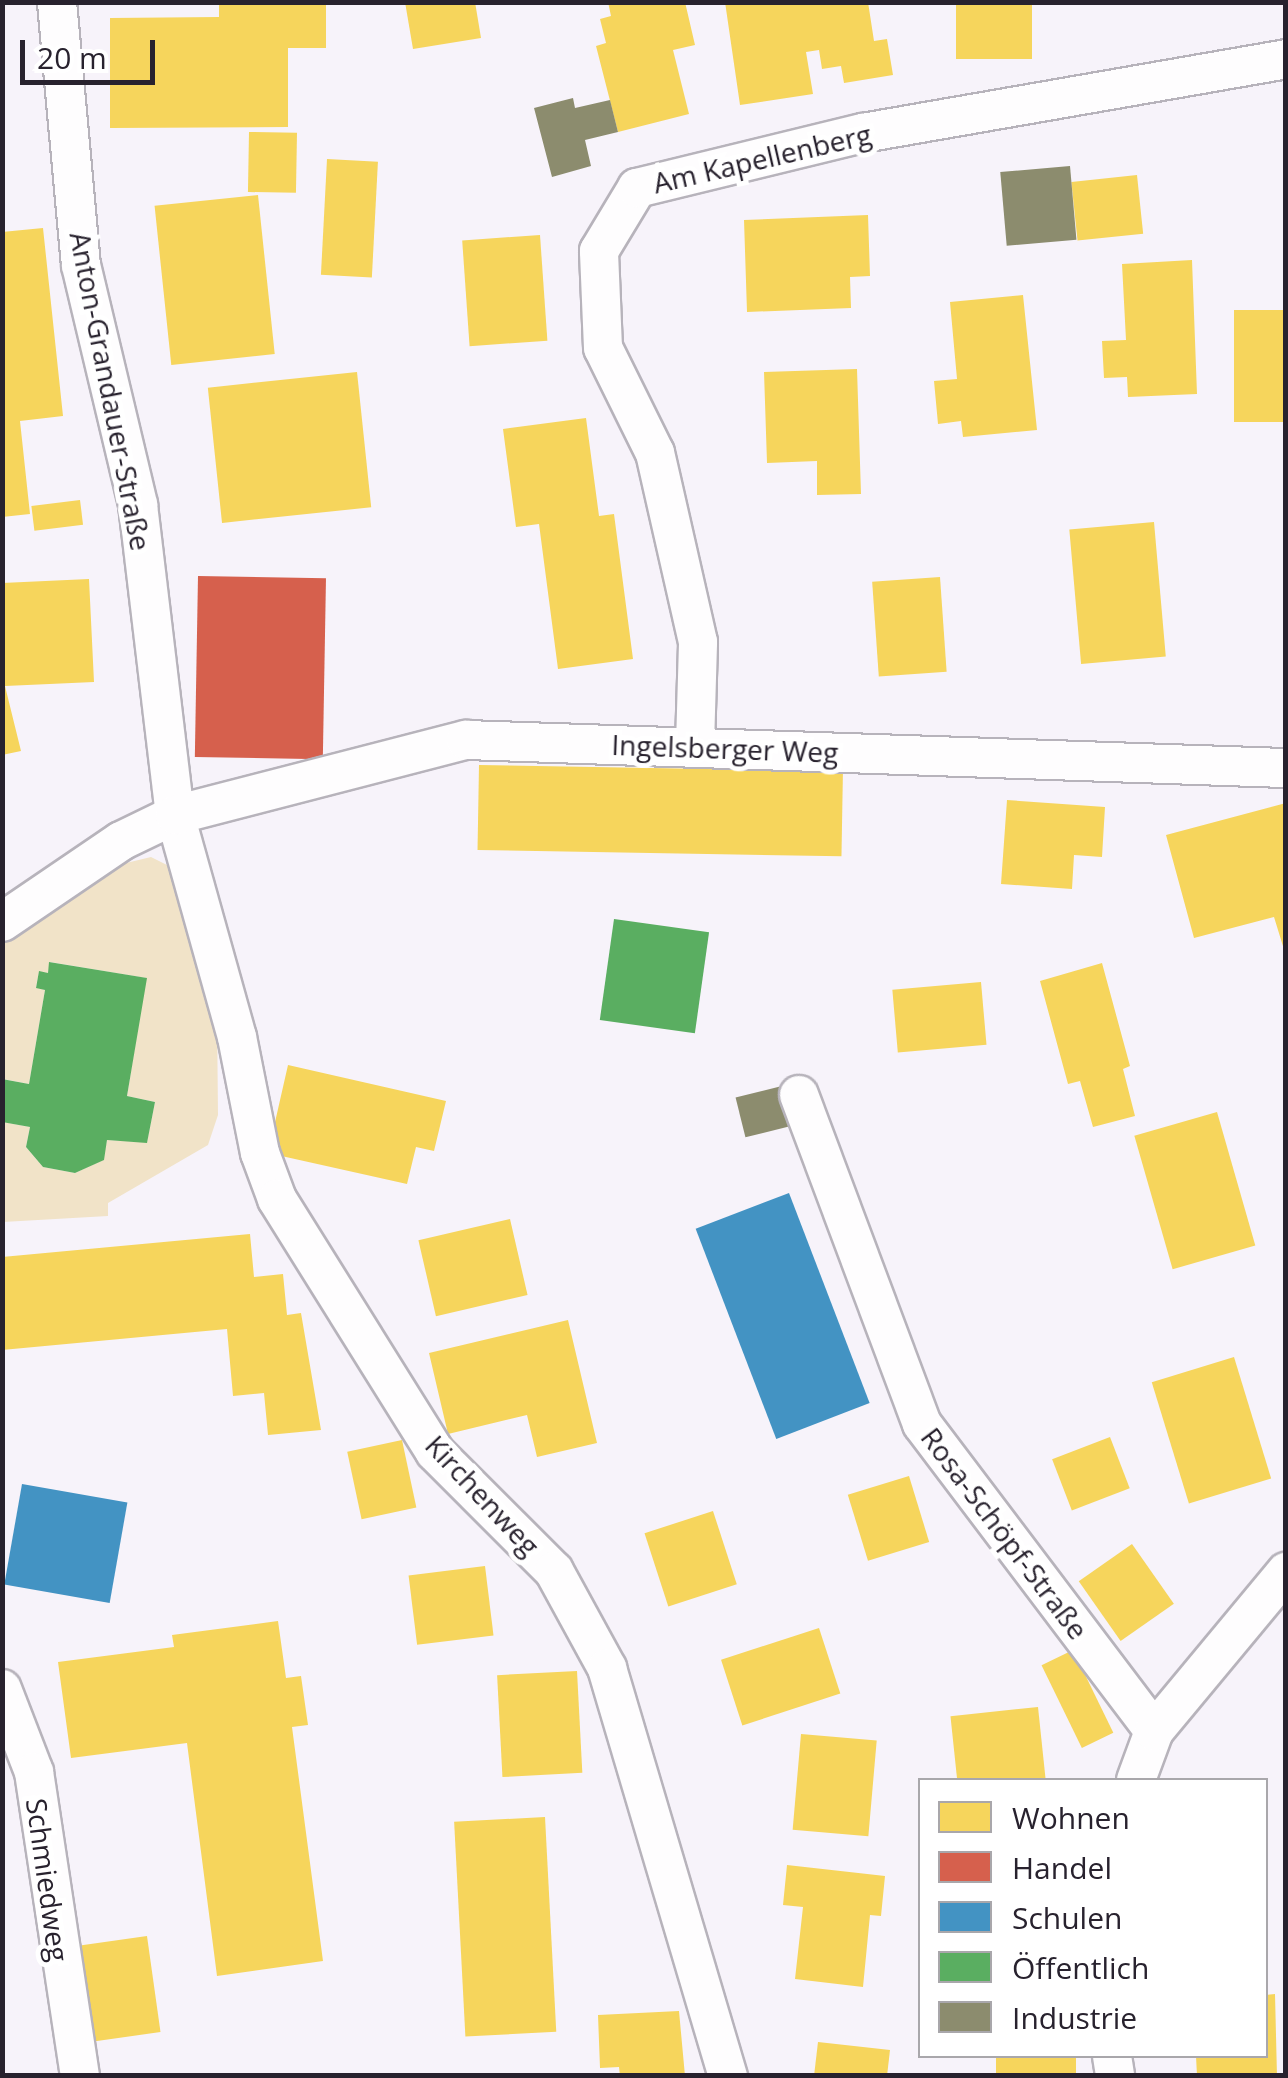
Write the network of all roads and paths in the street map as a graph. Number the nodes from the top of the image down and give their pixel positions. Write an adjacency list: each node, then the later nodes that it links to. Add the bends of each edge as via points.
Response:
1 (57, 2): 5 (street, Anton-Grandauer-Straße, via 81,265 138,505)
2 (1286, 59): 3 (street, Am Kapellenberg, via 863,132 637,188 599,252 603,348 660,472 698,642)
3 (695, 745): 4 (street, Ingelsberger Weg, via 1157,768); 5 (street, Ingelsberger Weg, via 466,740)
4 (1286, 768)
5 (174, 815): 6 (street, via 121,841); 13 (street, Kirchenweg, via 237,1037 260,1153 278,1199 435,1452 554,1571 607,1668)
6 (2, 922)
7 (799, 1095): 10 (street, Rosa-Schöpf-Straße, via 922,1424)
8 (1286, 1572): 10 (street)
9 (2, 1688): 12 (street, Schmiedweg, via 34,1772)
10 (1154, 1731): 11 (street)
11 (1137, 1778)
12 (80, 2076)
13 (728, 2076)

